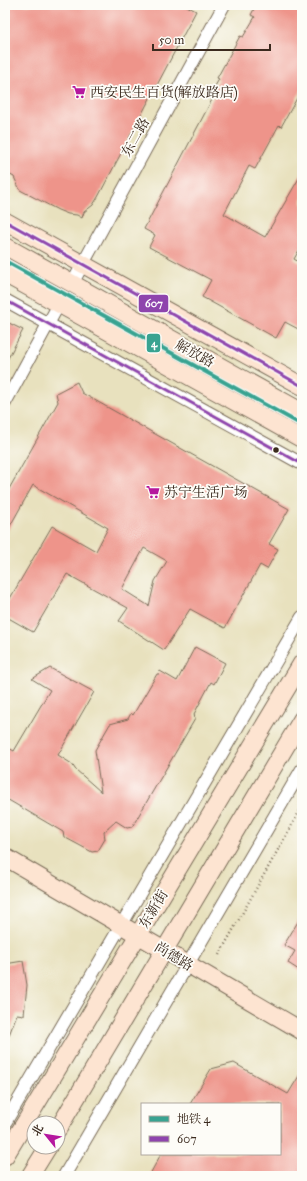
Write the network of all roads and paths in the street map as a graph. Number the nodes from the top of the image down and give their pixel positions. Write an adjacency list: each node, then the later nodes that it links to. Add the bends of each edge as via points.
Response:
1 (224, 5): 4 (street, 东二路)
2 (5, 221): 4 (main road)
3 (5, 246): 6 (main road, 解放路)
4 (82, 264): 6 (street, 东二路); 10 (main road)
5 (5, 274): 8 (main road, 解放路)
6 (72, 284): 12 (main road, 解放路)
7 (5, 300): 9 (street)
8 (59, 304): 9 (street); 13 (main road, 解放路)
9 (47, 324): 11 (street); 14 (street)
10 (302, 386)
11 (5, 403)
12 (302, 412)
13 (302, 439)
14 (302, 464)
15 (302, 617): 21 (street)
16 (302, 663): 22 (main road, 东新街)
17 (302, 719): 23 (main road)
18 (302, 769): 25 (street)
19 (302, 807): 24 (path)
20 (5, 857): 21 (main road, 尚德路)
21 (121, 924): 22 (main road, 尚德路); 28 (street)
22 (138, 934): 23 (main road, 尚德路); 30 (main road, 东新街)
23 (164, 950): 25 (main road, 尚德路); 27 (main road)
24 (219, 955)
25 (188, 964): 26 (main road, 尚德路); 32 (street)
26 (302, 1031)
27 (66, 1115)
28 (5, 1123)
29 (43, 1155): 31 (main road)
30 (5, 1156)
31 (30, 1176)
32 (64, 1176)

